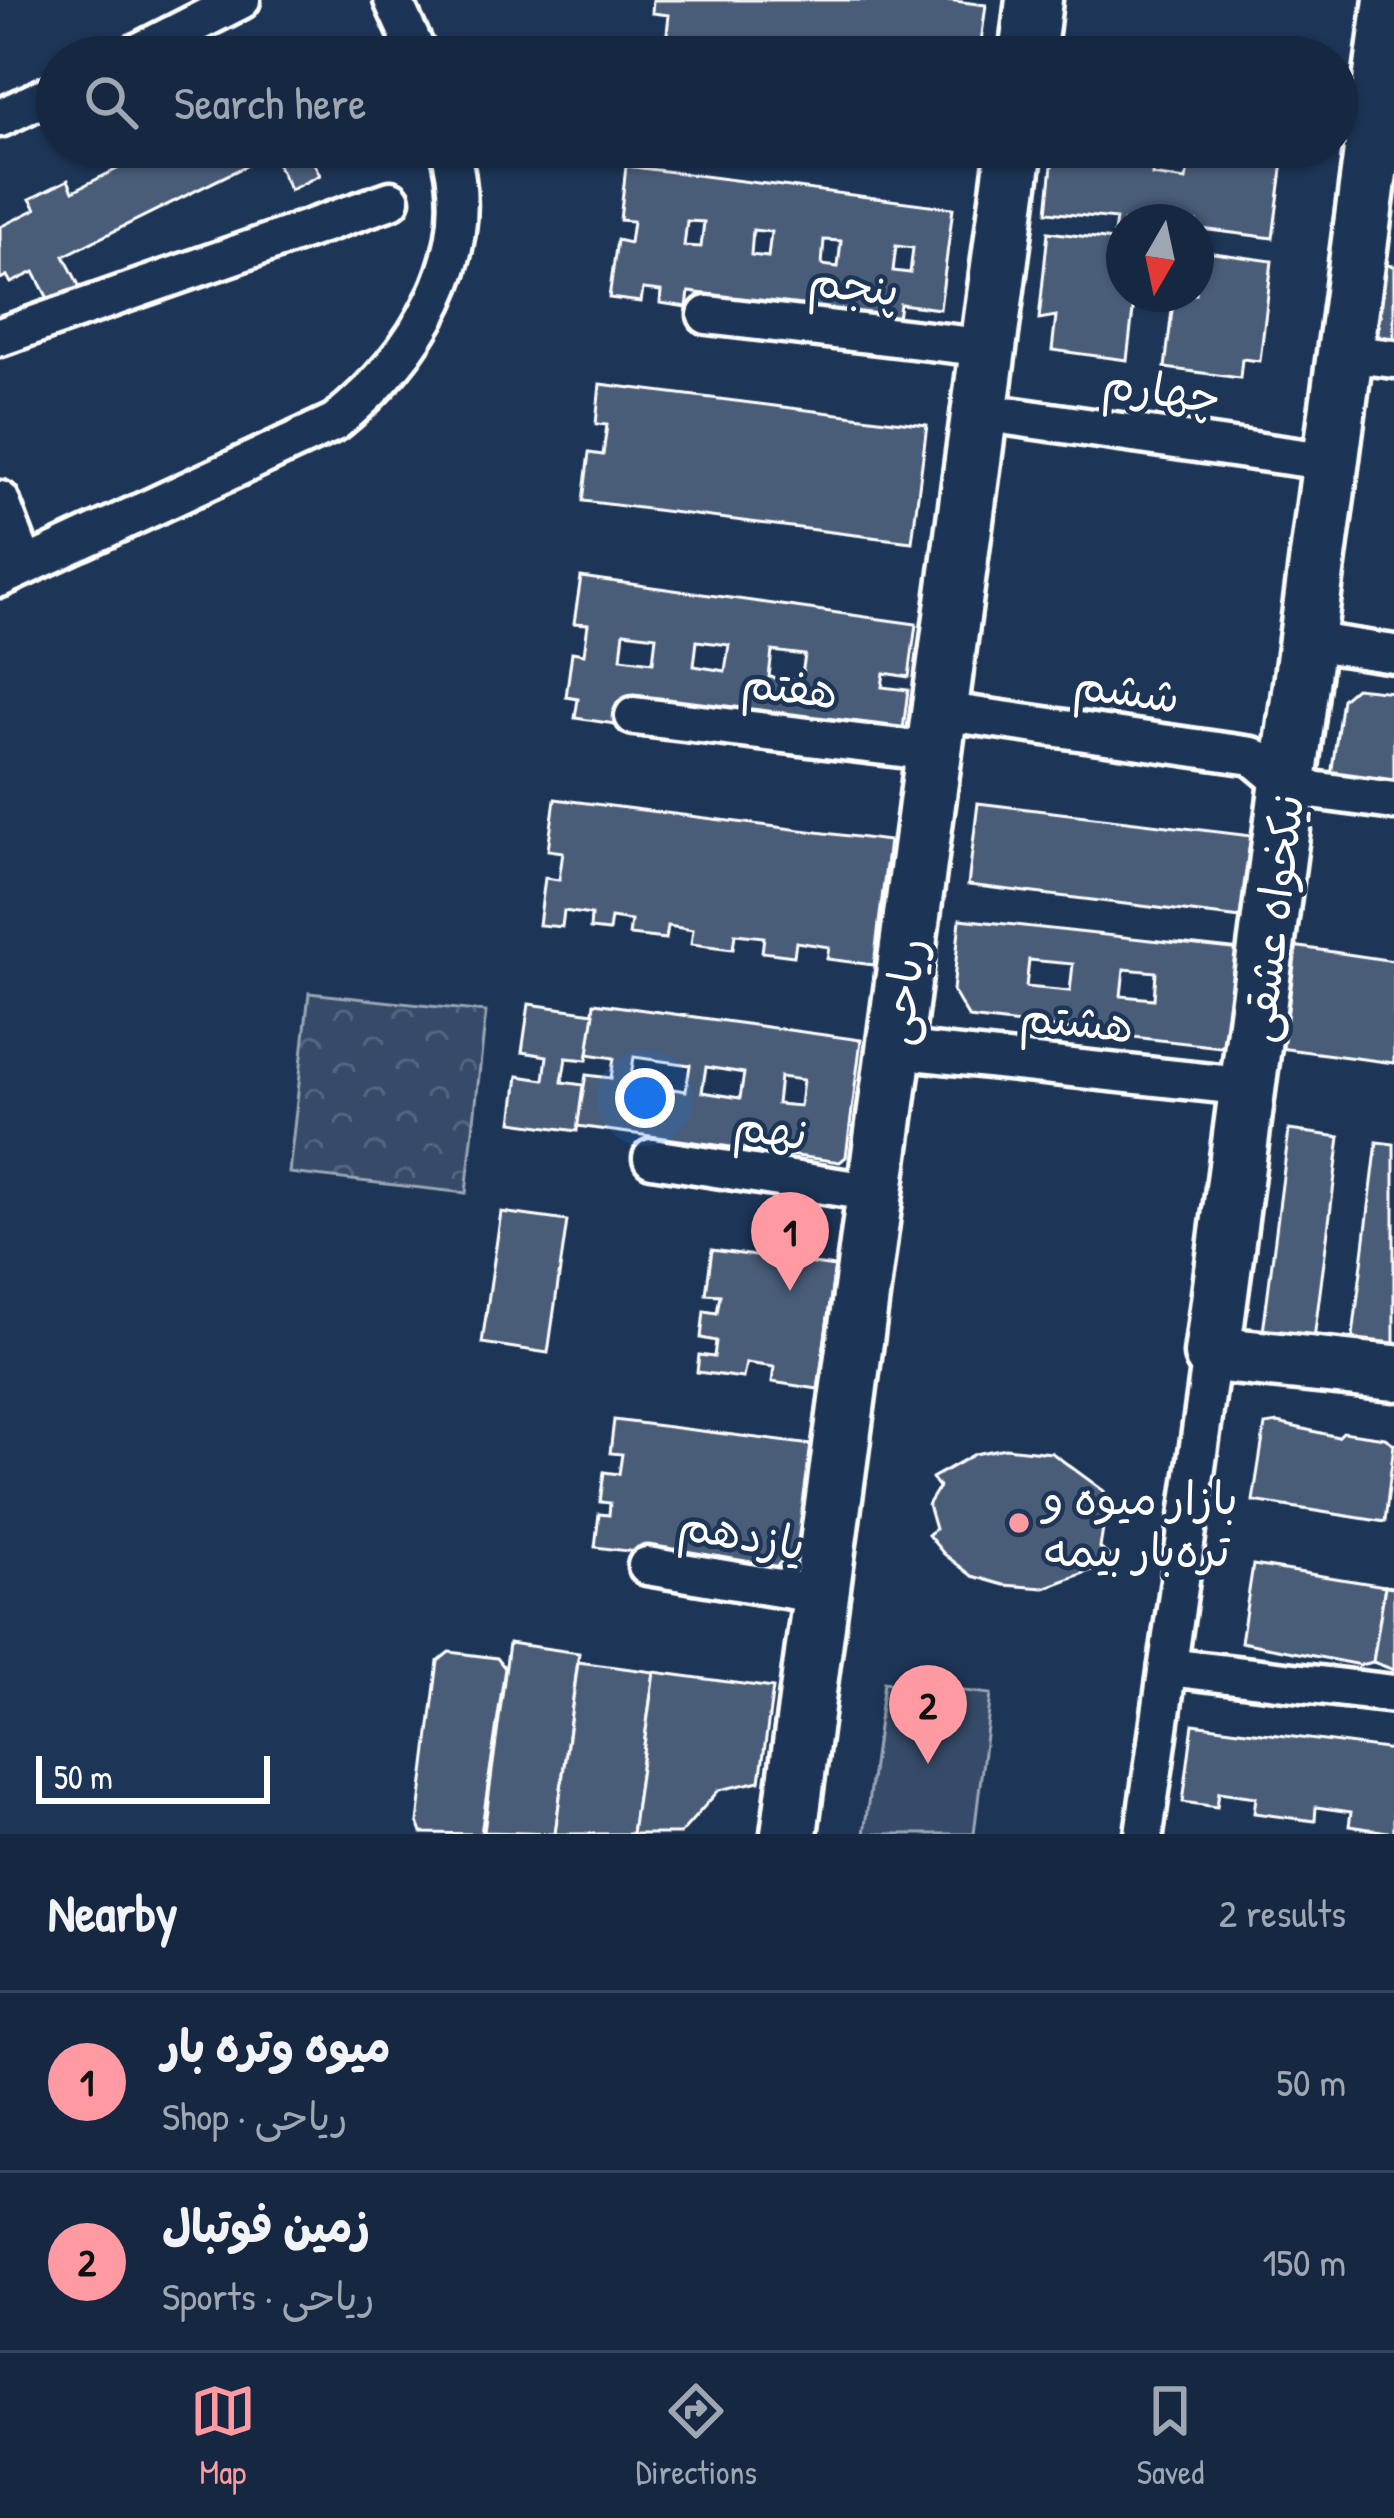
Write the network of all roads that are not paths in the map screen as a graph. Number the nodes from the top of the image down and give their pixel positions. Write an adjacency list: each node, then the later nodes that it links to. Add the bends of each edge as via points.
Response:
1 (393, 0): 6 (street)
2 (1034, 0): 7 (street)
3 (1392, 0): 16 (street, نیکخواه عشقی)
4 (228, 2): 5 (street)
5 (167, 36)
6 (409, 36)
7 (1030, 36)
8 (36, 101): 9 (street)
9 (0, 118)
10 (451, 168): 20 (street, via 456,243 420,334 380,386 335,422)
11 (1012, 168): 15 (street, ریاحی)
12 (391, 200): 14 (street)
13 (707, 315): 15 (street, پنجم)
14 (0, 337)
15 (989, 348): 17 (street, ریاحی)
16 (1370, 356): 18 (street, نیکخواه عشقی)
17 (980, 412): 18 (street, چهارم); 24 (street, ریاحی)
18 (1331, 462): 21 (street, نیکخواه عشقی)
19 (0, 500): 20 (street)
20 (12, 572)
21 (1308, 641): 22 (street); 25 (street, نیکخواه عشقی)
22 (1394, 654)
23 (634, 716): 24 (street, هفتم)
24 (937, 731): 25 (street, ششم, via 1252,756); 27 (street, ریاحی)
25 (1289, 787): 26 (street); 28 (street, نیکخواه عشقی)
26 (1394, 801)
27 (895, 1049): 28 (street, هشتم); 30 (street, ریاحی)
28 (1250, 1087): 31 (street, نیکخواه عشقی)
29 (652, 1158): 30 (street, نهم)
30 (875, 1193): 34 (street, ریاحی)
31 (1212, 1354): 32 (street); 35 (street, نیکخواه عشقی)
32 (1394, 1373)
33 (647, 1566): 34 (street, یازدهم)
34 (821, 1595): 37 (street, ریاحی)
35 (1168, 1667): 36 (street); 38 (street, نیکخواه عشقی)
36 (1394, 1694)
37 (789, 1834)
38 (1144, 1834)

